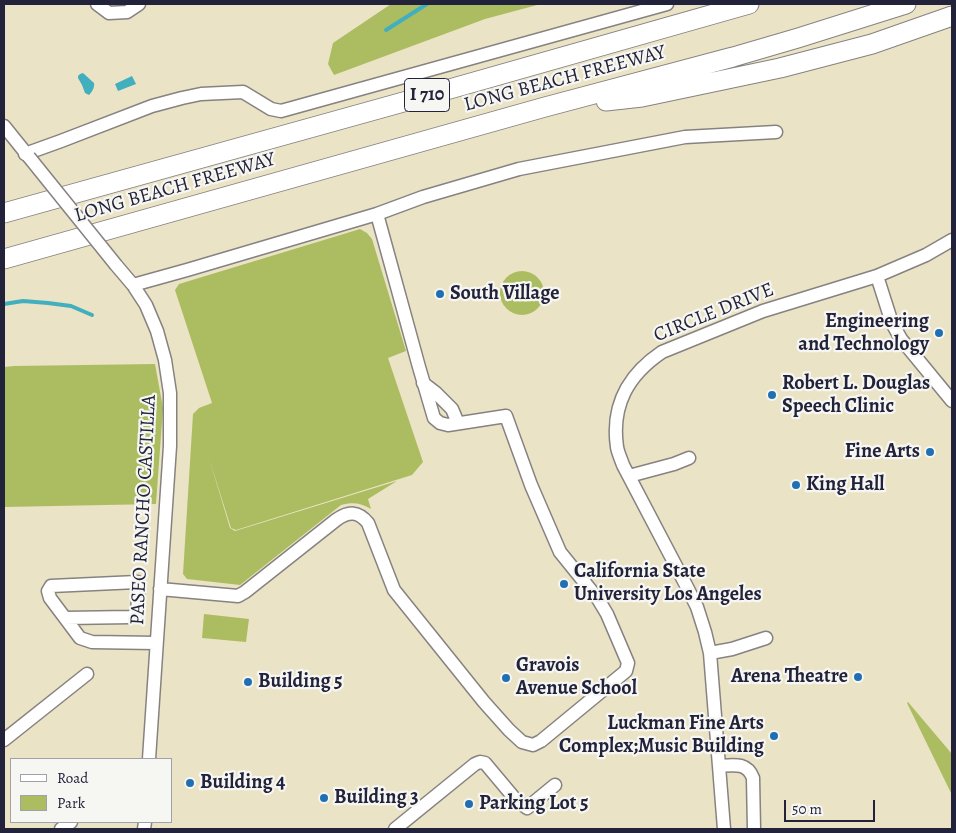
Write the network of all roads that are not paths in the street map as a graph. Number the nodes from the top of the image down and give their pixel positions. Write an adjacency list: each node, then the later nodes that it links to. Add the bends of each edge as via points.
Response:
1 (97, 4): 2 (street, via 109,13 127,12)
2 (139, 4)
3 (667, 4): 10 (street, via 281,111 271,109 243,92 182,98 152,106)
4 (750, 4): 11 (highway, LONG BEACH FREEWAY / I 710)
5 (906, 4): 7 (highway, LONG BEACH FREEWAY / I 710, via 798,38)
6 (952, 16): 7 (highway, via 872,44 780,68 642,96)
7 (545, 107): 14 (highway, LONG BEACH FREEWAY / I 710)
8 (4, 126): 10 (street, PASEO RANCHO CASTILLA)
9 (776, 132): 12 (street, via 685,137 518,169)
10 (27, 155): 16 (street, PASEO RANCHO CASTILLA, bridge)
11 (4, 213)
12 (377, 214): 16 (street); 17 (street)
13 (952, 240): 15 (street, CIRCLE DRIVE)
14 (4, 259)
15 (877, 276): 18 (street, via 892,323 901,339); 21 (street, CIRCLE DRIVE, via 764,311 681,343 648,361 629,383 617,416 617,449)
16 (133, 285): 22 (street, PASEO RANCHO CASTILLA, via 157,331 170,394 170,446)
17 (423, 383): 19 (street, via 452,409); 19 (street, via 434,418 448,425)
18 (952, 401)
19 (458, 423): 22 (street, via 506,416 560,552 608,614 628,663 626,671 542,742 533,745 522,742 509,730 394,590 368,523 362,516 350,513 342,516 238,596)
20 (689, 458): 21 (street)
21 (628, 476): 26 (street, CIRCLE DRIVE, via 697,608)
22 (160, 589): 25 (street, PASEO RANCHO CASTILLA)
23 (65, 618): 23 (street, via 50,598 48,591 51,586 137,582 139,586 137,613 131,617); 25 (street, via 80,638 92,642)
24 (766, 638): 26 (street)
25 (156, 643): 29 (street, PASEO RANCHO CASTILLA)
26 (710, 653): 30 (street, CIRCLE DRIVE)
27 (87, 674): 28 (street)
28 (4, 740)
29 (148, 758)
30 (719, 766): 33 (street, CIRCLE DRIVE); 34 (street, via 733,765 750,771 753,778)
31 (555, 786): 32 (street, via 527,808 516,800 486,763 480,762)
32 (395, 829)
33 (724, 829)
34 (754, 829)

